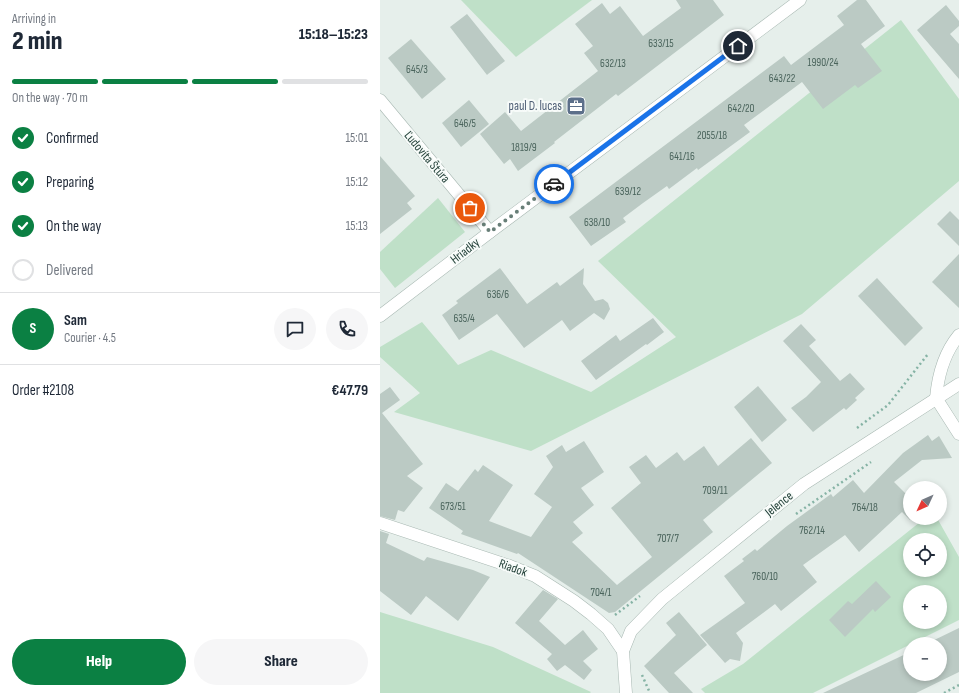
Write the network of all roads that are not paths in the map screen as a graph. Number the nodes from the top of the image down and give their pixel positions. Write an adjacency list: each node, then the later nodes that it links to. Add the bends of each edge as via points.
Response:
1 (800, 0): 3 (street, Hriadky)
2 (380, 100): 3 (street, Ľudovíta Štúra)
3 (490, 232): 4 (street, Hriadky)
4 (380, 316)
5 (959, 335): 7 (street, via 951,345 941,369)
6 (959, 384): 7 (street, Jelence)
7 (936, 398): 8 (street); 10 (street, Jelence, via 804,484 662,599 631,631)
8 (959, 434)
9 (380, 523): 10 (street, Riadok, via 535,576 591,614 608,629)
10 (623, 651): 11 (street)
11 (626, 693)

